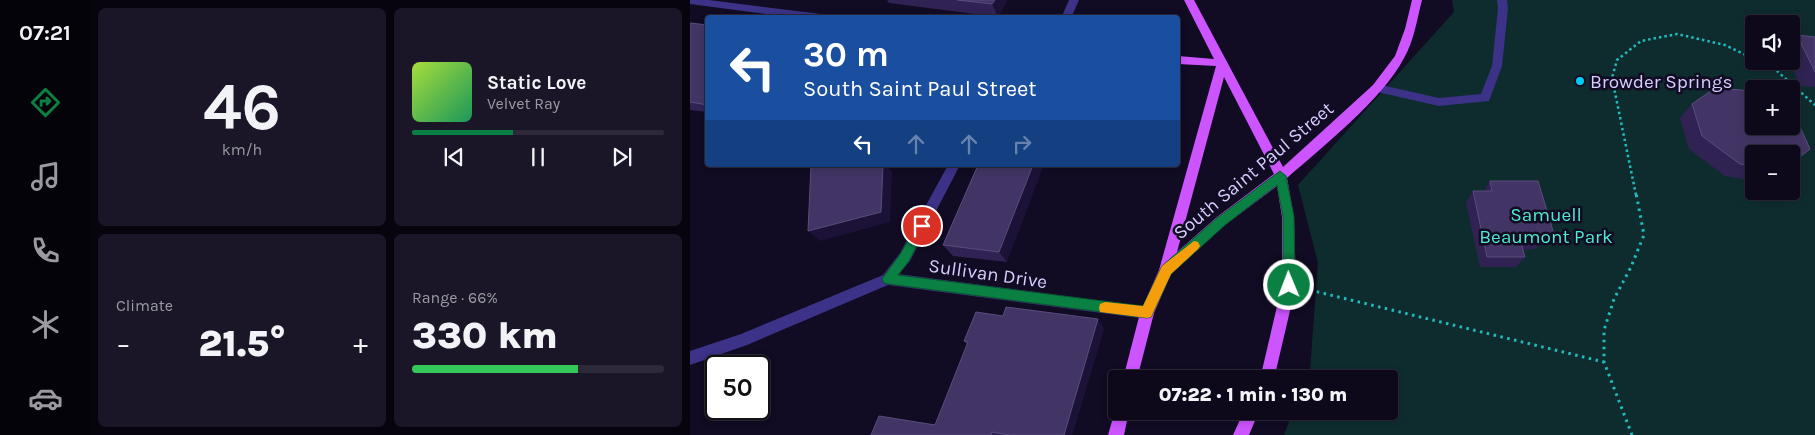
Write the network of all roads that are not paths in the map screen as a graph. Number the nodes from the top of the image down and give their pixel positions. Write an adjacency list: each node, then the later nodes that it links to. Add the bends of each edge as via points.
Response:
1 (690, 0): 6 (street)
2 (1074, 0): 7 (street)
3 (1189, 0): 9 (main road)
4 (1417, 0): 10 (main road, South Saint Paul Street, via 1400,57)
5 (1502, 0): 10 (street, via 1497,66 1485,98 1439,102)
6 (806, 15)
7 (1067, 15)
8 (1180, 60): 9 (main road)
9 (1222, 63): 12 (main road); 13 (main road)
10 (1377, 88): 12 (main road, South Saint Paul Street)
11 (953, 167): 14 (street, via 905,257)
12 (1280, 176): 13 (main road, South Saint Paul Street, via 1221,221); 18 (main road, via 1288,217 1289,285)
13 (1166, 270): 15 (main road, South Saint Paul Street)
14 (888, 279): 15 (street, Sullivan Drive); 16 (street, via 742,340)
15 (1147, 313): 17 (main road, South Saint Paul Street)
16 (690, 358)
17 (1132, 370)
18 (1269, 370)
19 (1120, 420): 21 (main road)
20 (1248, 420): 22 (main road)
21 (1116, 435)
22 (1241, 435)

